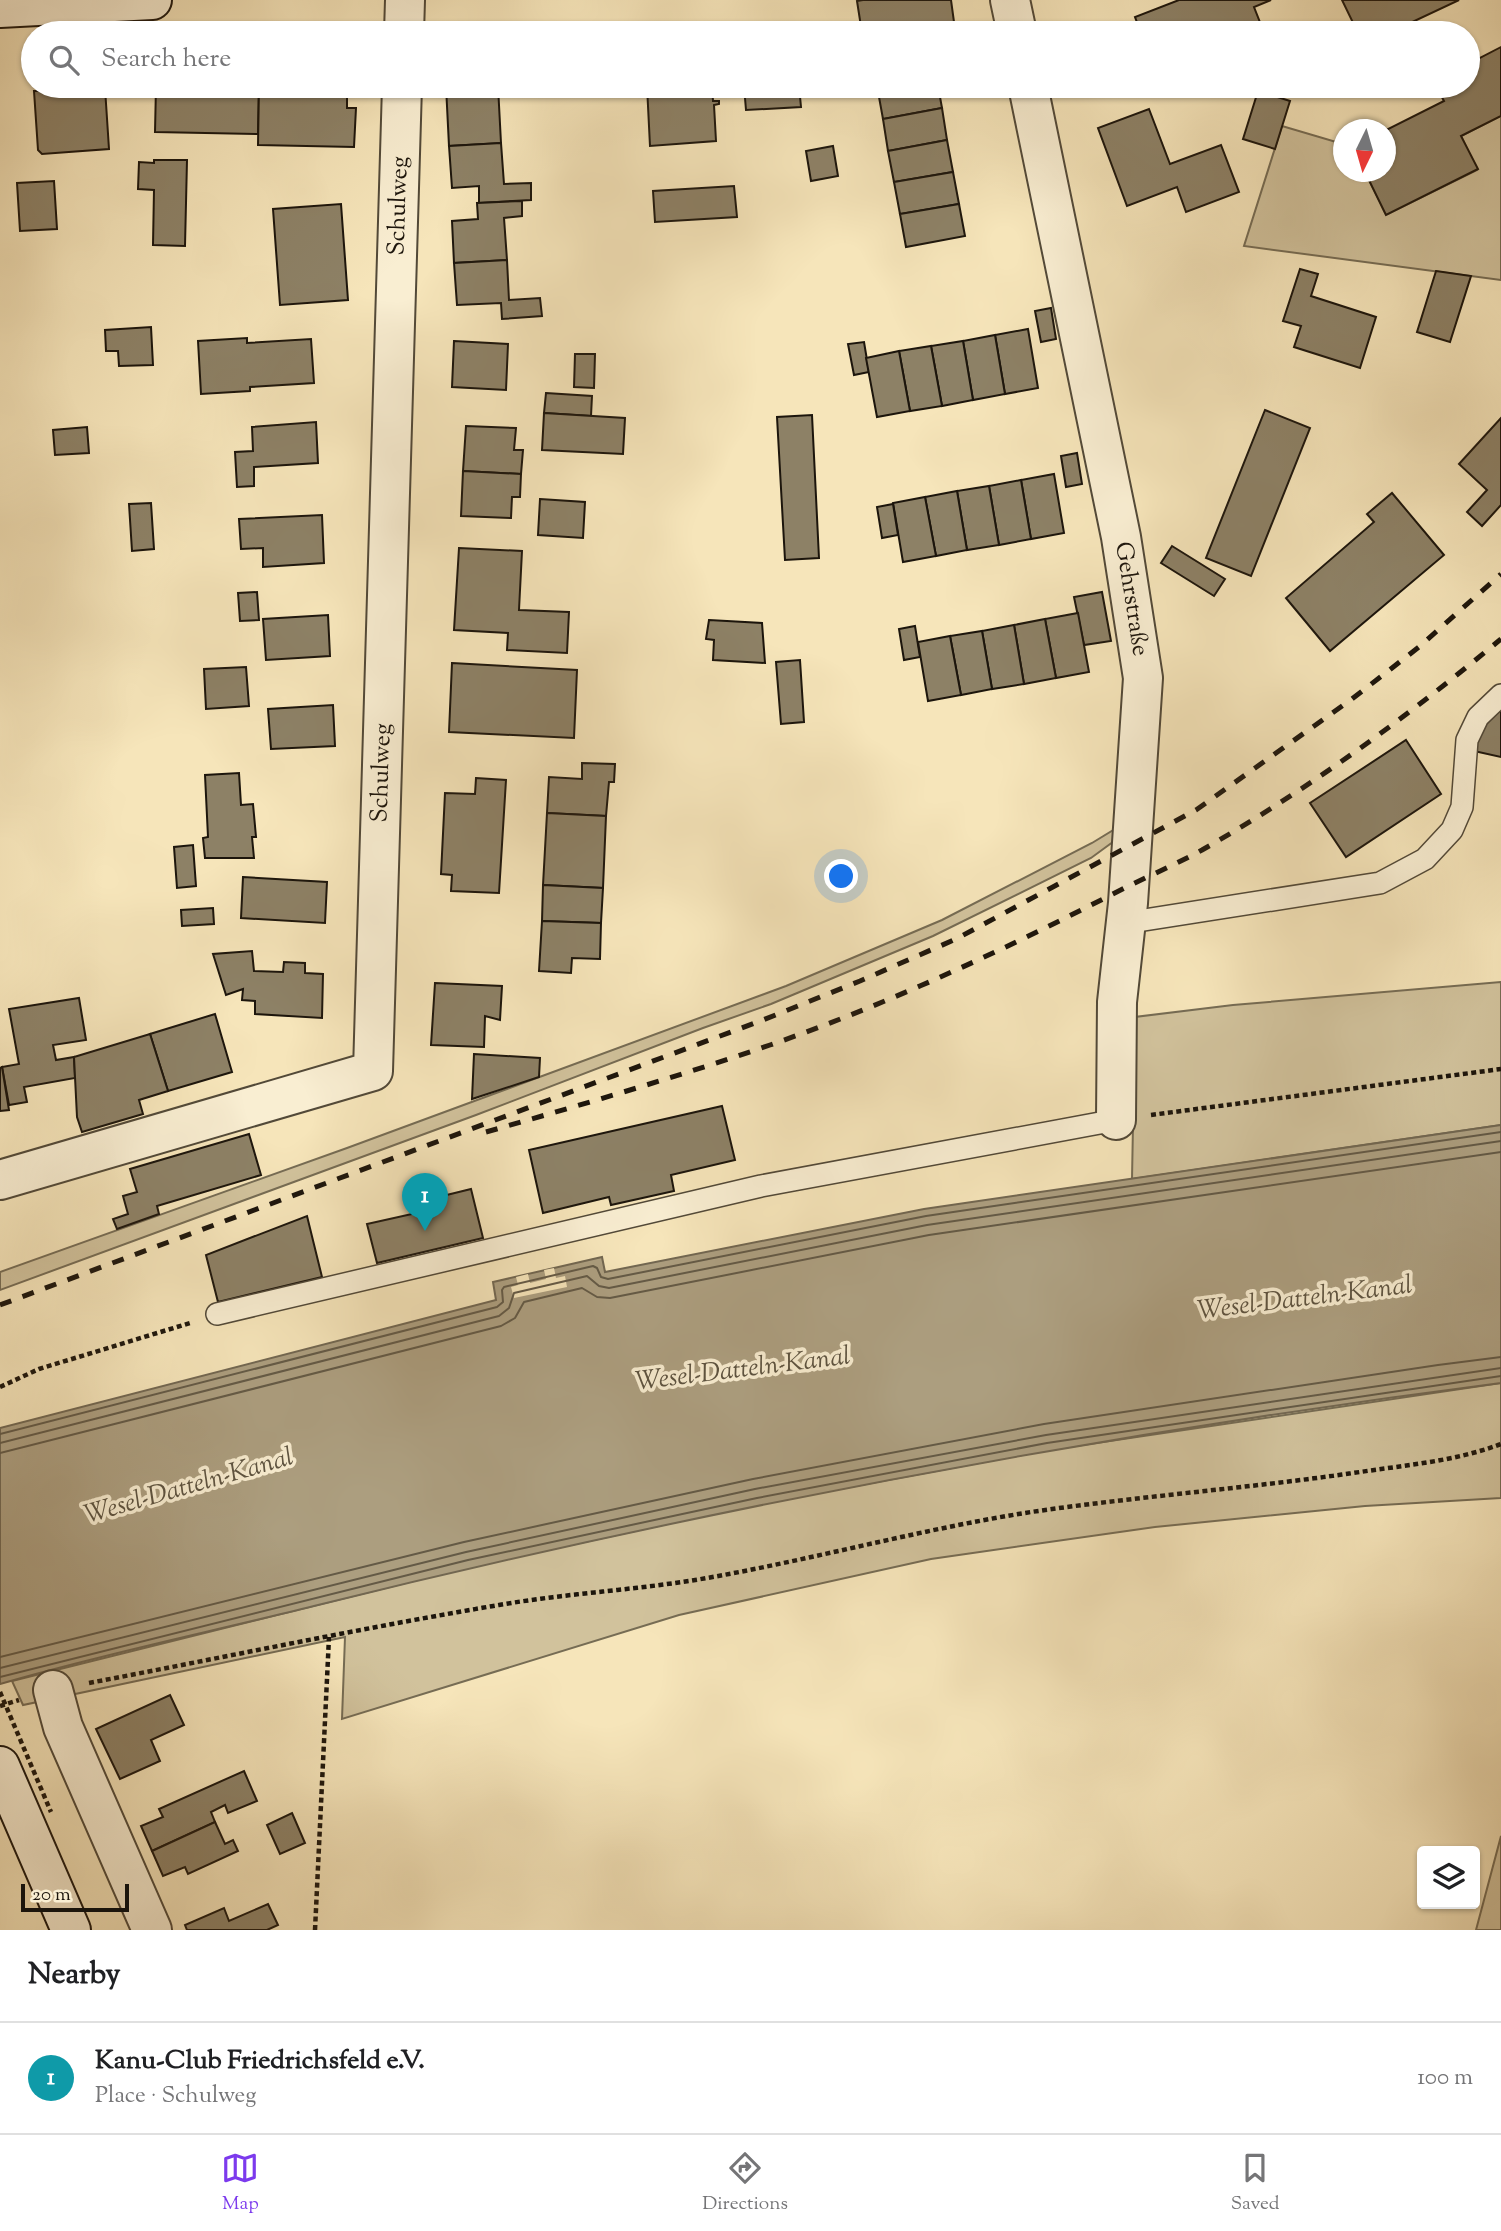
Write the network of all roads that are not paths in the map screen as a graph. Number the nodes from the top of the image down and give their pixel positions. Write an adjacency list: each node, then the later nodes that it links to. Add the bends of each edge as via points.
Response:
1 (152, 0): 4 (street)
2 (405, 0): 5 (street)
3 (1010, 0): 6 (street)
4 (0, 8)
5 (404, 21)
6 (1014, 21)
7 (402, 98): 12 (street, Schulweg, via 373,1070)
8 (1030, 98): 10 (street, Gehrstraße, via 1121,537 1143,678)
9 (1501, 695): 10 (lane, via 1472,728 1462,807 1452,830 1425,859 1380,883)
10 (1125, 923): 11 (street, Gehrstraße, via 1117,1002)
11 (1116, 1120): 13 (lane, via 761,1186)
12 (0, 1180)
13 (217, 1314)
14 (53, 1690): 17 (street, via 63,1727)
15 (0, 1766): 16 (street, via 37,1817)
16 (71, 1930)
17 (152, 1930)

